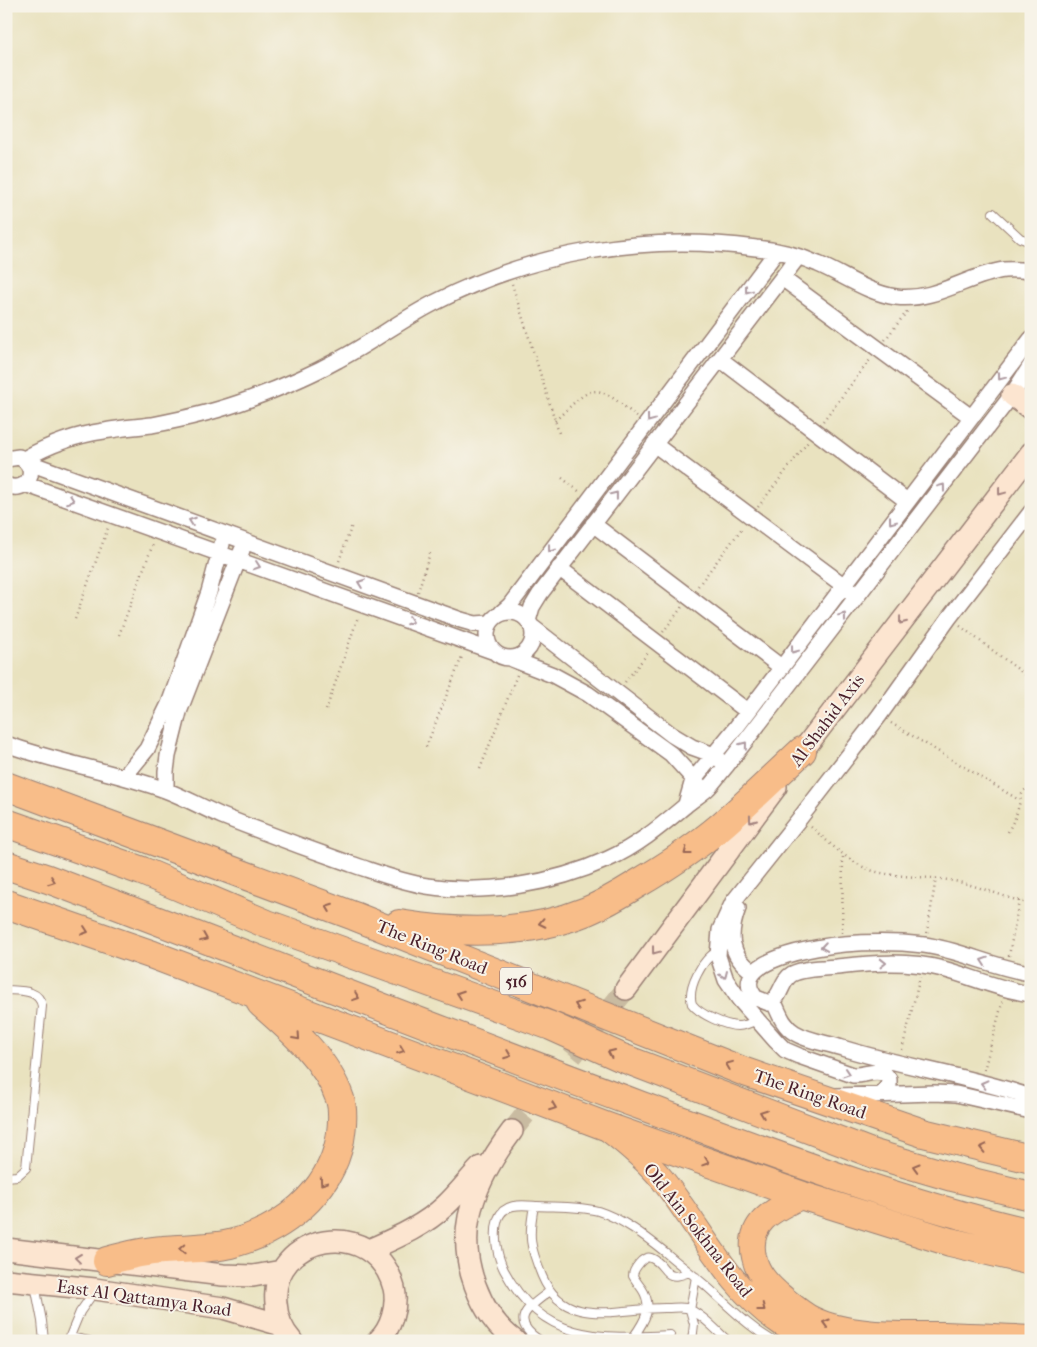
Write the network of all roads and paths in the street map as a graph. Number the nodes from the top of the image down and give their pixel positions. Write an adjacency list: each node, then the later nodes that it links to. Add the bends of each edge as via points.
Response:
1 (993, 213): 2 (lane, via 1020,238)
2 (1031, 242)
3 (777, 251): 4 (street); 5 (street, via 717,244 632,244 549,258); 17 (street, one-way to 17)
4 (798, 257): 7 (street); 8 (street, via 877,293)
5 (507, 271): 16 (path); 23 (street, via 431,304 338,360 294,382 200,415 85,434 53,444)
6 (1031, 272): 8 (street, via 1002,270)
7 (782, 278): 10 (street); 11 (street)
8 (918, 297): 10 (path)
9 (1031, 339): 15 (street, one-way to 15)
10 (878, 349): 15 (street); 18 (path)
11 (720, 360): 18 (street); 20 (street)
12 (1031, 365): 13 (street)
13 (1012, 396): 14 (street); 42 (street, one-way to 13)
14 (1031, 409)
15 (971, 417): 27 (street)
16 (555, 421): 17 (path, via 582,395 602,391); 19 (path)
17 (646, 424): 26 (street)
18 (815, 432): 27 (street); 30 (path)
19 (559, 433)
20 (654, 444): 30 (street); 31 (street, one-way to 20)
21 (1031, 453): 63 (street, Al Shahid Axis, one-way to 63)
22 (6, 459): 23 (street, via 14,457)
23 (25, 461): 25 (street, via 31,471 28,480); 34 (street, one-way to 23)
24 (562, 478): 26 (path)
25 (12, 487): 29 (street, one-way to 29)
26 (589, 500): 46 (street, one-way to 46, via 510,605)
27 (907, 501): 41 (street, one-way to 41)
28 (1031, 512): 47 (street)
29 (113, 515): 33 (street); 48 (path)
30 (751, 516): 41 (street); 43 (path)
31 (593, 524): 39 (street); 43 (street)
32 (352, 526): 40 (path)
33 (158, 531): 36 (street); 50 (path)
34 (225, 533): 35 (street); 36 (street)
35 (245, 540): 38 (street); 40 (street)
36 (219, 552): 38 (street); 67 (street, via 209,592 169,704 147,748)
37 (430, 553): 44 (path)
38 (238, 560): 45 (street, one-way to 45); 71 (street, via 179,712 168,756)
39 (559, 568): 49 (street, via 536,600); 52 (street)
40 (334, 574): 44 (street, one-way to 40)
41 (843, 585): 42 (street); 55 (street, one-way to 55)
42 (858, 596): 65 (street, one-way to 42)
43 (690, 597): 52 (path); 55 (street)
44 (414, 603): 46 (street, via 468,622)
45 (363, 604): 51 (street, one-way to 51); 58 (path)
46 (496, 618): 49 (street, via 516,613); 53 (street, via 486,637)
47 (949, 618): 56 (path); 60 (street)
48 (75, 619)
49 (530, 623): 54 (street, via 533,633 530,647); 57 (street)
50 (119, 635)
51 (468, 641): 53 (street); 62 (path)
52 (656, 642): 57 (path); 59 (street)
53 (492, 650): 54 (street, via 498,656)
54 (517, 661): 66 (path); 68 (street, via 588,694 671,754)
55 (781, 667): 59 (street)
56 (1031, 679)
57 (617, 693): 64 (street, via 682,742)
58 (326, 710)
59 (747, 711): 64 (street)
60 (879, 716): 73 (path); 75 (street)
61 (6, 744): 67 (street)
62 (426, 747)
63 (802, 751): 85 (highway, one-way to 85, via 721,826 672,863 586,912 516,928 474,931 420,927); 93 (street, Al Shahid Axis, one-way to 93)
64 (714, 755): 65 (street); 68 (street)
65 (727, 765): 72 (street)
66 (480, 768)
67 (124, 777): 71 (street)
68 (693, 780): 72 (street); 74 (street)
69 (1031, 782): 73 (path)
70 (6, 786): 85 (highway, The Ring Road / 516, one-way to 70)
71 (166, 790): 74 (street, via 280,839 396,879 457,890 540,881 601,862 642,840)
72 (706, 790): 74 (street)
73 (1020, 800): 77 (path)
74 (686, 804)
75 (800, 818): 78 (path); 81 (street)
76 (6, 823): 113 (highway, The Ring Road / 516, one-way to 76, via 874,1154 620,1057 551,1026 267,924 142,871)
77 (1008, 832)
78 (843, 854): 80 (path, via 876,872); 86 (path)
79 (6, 865): 115 (highway, one-way to 115, via 822,1172 912,1202)
80 (936, 878): 82 (path, via 970,884); 87 (path)
81 (748, 884): 88 (street, via 727,912 718,936); 91 (street, via 731,934 740,960)
82 (1020, 901): 84 (path); 90 (path)
83 (6, 904): 96 (highway, one-way to 96)
84 (1031, 904)
85 (354, 916): 104 (highway, The Ring Road / 516, one-way to 85)
86 (842, 944): 87 (street); 91 (street, one-way to 91, via 788,955)
87 (926, 945): 90 (street, one-way to 87)
88 (718, 951): 100 (street, one-way to 100, via 726,980); 100 (lane, via 705,960 700,969 691,991 692,1004 701,1013 732,1026)
89 (923, 966): 94 (street); 98 (street, one-way to 89, via 787,978 796,973 864,964); 101 (path)
90 (1007, 968): 92 (street)
91 (753, 972): 98 (street, via 749,986 753,995 765,1003)
92 (1031, 973)
93 (626, 989)
94 (1006, 989): 97 (street); 102 (path)
95 (6, 990): 111 (lane, via 33,994 42,1006 26,1168 17,1176)
96 (249, 992): 107 (highway, one-way to 107); 118 (highway, one-way to 118, via 287,1026 331,1079 340,1100 342,1130 328,1175 300,1209 277,1226 254,1236 206,1248 160,1250)
97 (1031, 994)
98 (774, 1002): 99 (street)
99 (782, 1020): 100 (street); 101 (street, via 795,1033)
100 (762, 1025): 103 (street, one-way to 103, via 785,1050 799,1056 853,1075 876,1071 884,1074 889,1085)
101 (898, 1063): 102 (street)
102 (980, 1084): 105 (street, one-way to 102)
103 (880, 1095): 104 (street); 106 (street, via 956,1094)
104 (815, 1097): 110 (highway, The Ring Road / 516, one-way to 104, via 923,1133)
105 (1031, 1098)
106 (1031, 1111)
107 (605, 1126): 112 (highway, one-way to 112); 145 (main road, Old Ain Sokhna Road, one-way to 145, via 659,1175 725,1268 753,1301 782,1324)
108 (512, 1131): 109 (street)
109 (495, 1153): 117 (street, via 446,1206 399,1237); 141 (street, via 474,1198 469,1218 469,1256 473,1279 482,1300 494,1320)
110 (1031, 1159)
111 (6, 1177)
112 (803, 1196): 119 (highway, via 950,1242); 135 (main road, Old Ain Sokhna Road, one-way to 112, via 881,1334 812,1319 762,1276 753,1255 755,1231 759,1224)
113 (1031, 1196)
114 (534, 1206): 121 (lane, via 582,1208 608,1214 651,1241); 127 (lane, via 531,1245 534,1259); 128 (lane, via 508,1207 498,1217 496,1232 502,1267 514,1288)
115 (1031, 1232)
116 (6, 1249): 118 (street, East Al Qattamya Road, one-way to 116)
117 (369, 1250): 120 (street, via 337,1240 321,1242 305,1248); 140 (street, via 390,1275 394,1291 390,1323)
118 (107, 1261): 122 (street, East Al Qattamya Road)
119 (1031, 1261)
120 (282, 1271): 122 (street, East Al Qattamya Road); 132 (street, via 275,1298 276,1312)
121 (689, 1272): 123 (lane); 129 (lane, via 673,1276 652,1258 645,1258 633,1276 645,1295)
122 (233, 1276): 130 (street)
123 (696, 1278): 131 (lane); 144 (lane, via 747,1323)
124 (6, 1280): 125 (street, East Al Qattamya Road)
125 (34, 1283): 126 (street, East Al Qattamya Road); 138 (lane)
126 (95, 1289): 130 (street, East Al Qattamya Road); 136 (lane, via 80,1312)
127 (550, 1291): 128 (lane); 129 (lane, via 561,1302 587,1311 603,1313)
128 (531, 1306): 134 (lane, via 550,1322 572,1332); 137 (lane, via 524,1313 523,1321)
129 (648, 1308): 131 (lane); 134 (lane, via 646,1319)
130 (230, 1310): 132 (street, East Al Qattamya Road)
131 (690, 1310): 142 (lane, via 694,1324); 143 (lane)
132 (286, 1333)
133 (670, 1335): 134 (lane)
134 (634, 1336)
135 (1031, 1338)
136 (69, 1339): 139 (lane)
137 (538, 1340)
138 (44, 1341)
139 (89, 1341)
140 (378, 1341)
141 (515, 1341)
142 (692, 1341)
143 (728, 1341)
144 (773, 1341)
145 (821, 1341)

